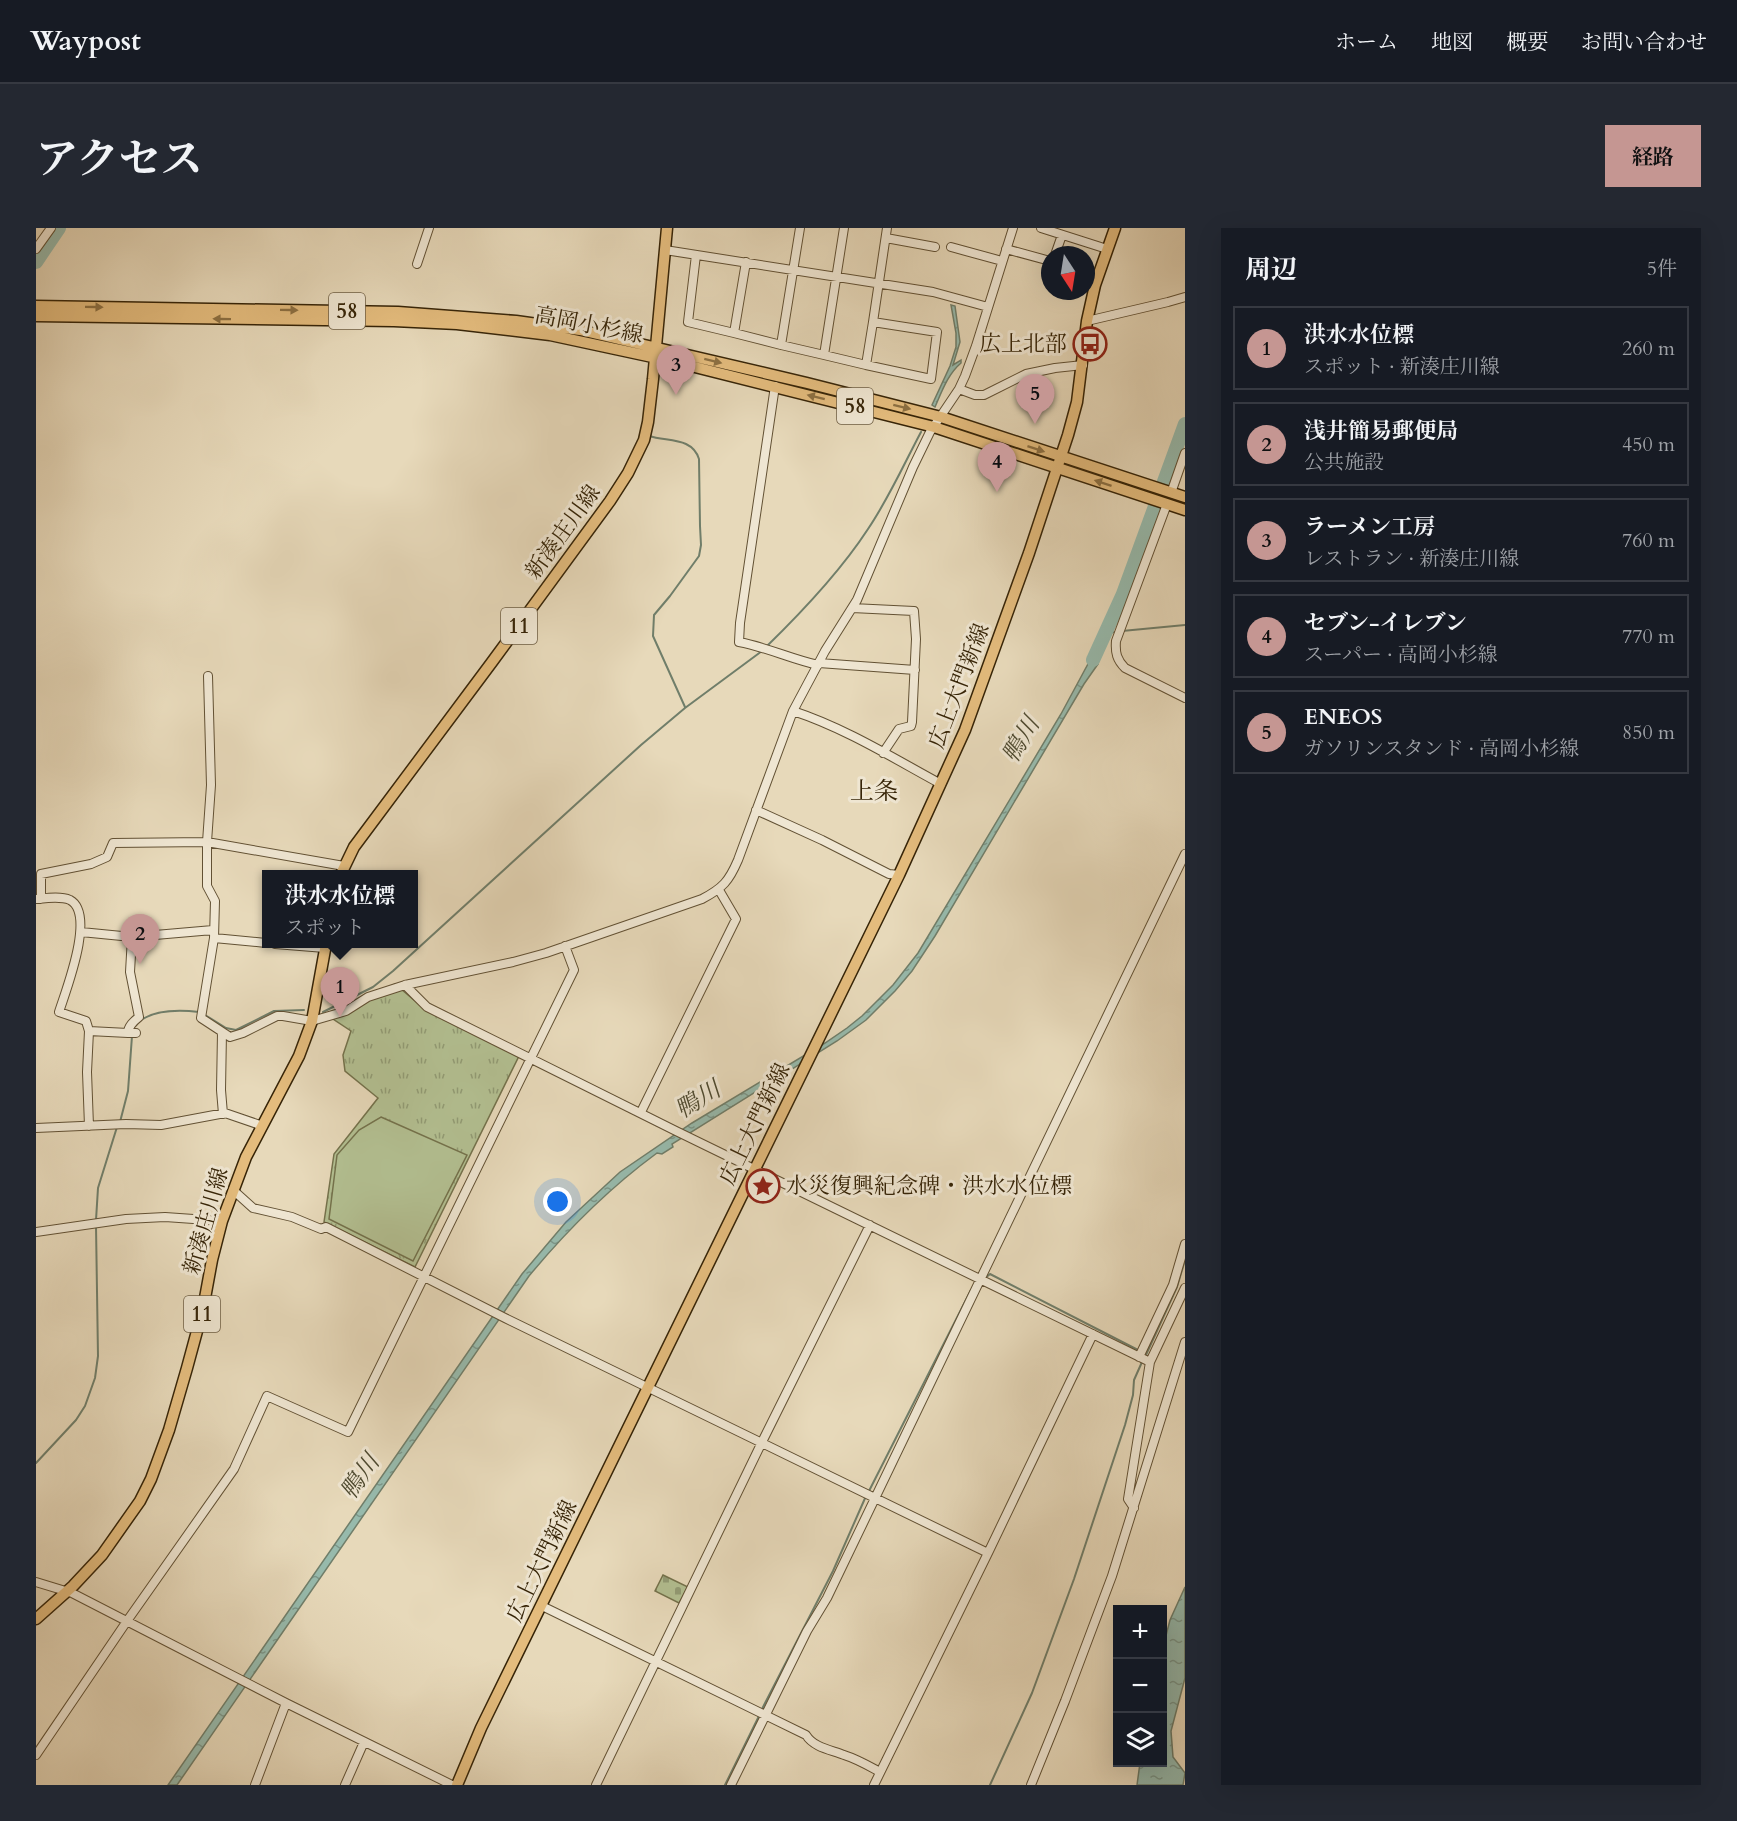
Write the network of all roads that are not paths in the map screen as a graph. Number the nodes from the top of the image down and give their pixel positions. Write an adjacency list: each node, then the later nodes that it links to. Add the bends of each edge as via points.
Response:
1 (51, 228): 15 (street)
2 (429, 228): 23 (street)
3 (667, 228): 18 (main road, 新湊庄川線 / 11)
4 (800, 228): 24 (street)
5 (844, 228): 25 (street)
6 (887, 228): 11 (street)
7 (1013, 228): 16 (street)
8 (1042, 228): 10 (street)
9 (1114, 228): 17 (main road, 広上大門新線)
10 (1062, 235): 12 (street); 17 (street)
11 (886, 238): 13 (street); 26 (street)
12 (1058, 246)
13 (935, 247)
14 (951, 247): 21 (street)
15 (36, 249)
16 (1006, 249): 20 (street); 21 (street)
17 (1107, 249): 31 (main road, 広上大門新線)
18 (665, 250): 19 (street); 35 (main road, 新湊庄川線 / 11)
19 (696, 255): 22 (street); 33 (street, via 688,322)
20 (1041, 259)
21 (1002, 261): 29 (street)
22 (746, 262): 24 (street); 33 (street)
23 (417, 264)
24 (793, 269): 25 (street); 34 (street)
25 (836, 276): 26 (street); 36 (street)
26 (879, 284): 29 (street, via 933,292); 32 (street)
27 (1185, 297): 31 (street)
28 (36, 306): 35 (main road, 高岡小杉線 / 58, one-way to 35, via 454,315 580,330)
29 (987, 308): 40 (street)
30 (36, 316): 35 (main road, 高岡小杉線 / 58, one-way to 30, via 457,324)
31 (1087, 321): 38 (main road, 広上大門新線)
32 (873, 322): 37 (street); 37 (street, via 937,332 930,378)
33 (734, 333): 34 (street)
34 (781, 345): 36 (street)
35 (655, 353): 39 (main road, 高岡小杉線 / 58); 41 (main road, 高岡小杉線 / 58, one-way to 41); 61 (main road, 新湊庄川線 / 11, via 644,440 628,473 360,839)
36 (824, 355): 37 (street)
37 (866, 365)
38 (1083, 365): 40 (street, via 1026,374 984,395); 44 (main road, 広上大門新線)
39 (775, 386): 42 (main road, 高岡小杉線 / 58, one-way to 39); 51 (street, via 739,642)
40 (959, 389): 41 (street)
41 (941, 417): 42 (street); 44 (main road, 高岡小杉線 / 58, one-way to 44)
42 (934, 427): 45 (main road, 高岡小杉線 / 58); 50 (street, via 913,466)
43 (1185, 453): 46 (street)
44 (1061, 457): 45 (main road, 広上大門新線); 46 (main road, 高岡小杉線 / 58)
45 (1057, 469): 48 (main road, 高岡小杉線 / 58, one-way to 45); 57 (main road, 広上大門新線, via 965,730)
46 (1169, 492): 47 (main road, 高岡小杉線 / 58)
47 (1185, 497)
48 (1165, 503): 49 (main road, 高岡小杉線 / 58); 54 (street, via 1115,650 1125,668)
49 (1185, 510)
50 (852, 608): 51 (street); 52 (street, via 914,611)
51 (819, 664): 52 (street); 55 (street)
52 (915, 670): 56 (street, via 910,726 899,729)
53 (208, 676): 59 (street, via 211,785)
54 (1185, 698)
55 (793, 711): 56 (street); 58 (street)
56 (883, 753): 57 (street)
57 (941, 784): 62 (main road, 広上大門新線)
58 (756, 810): 62 (street, via 889,874); 63 (street, via 732,874)
59 (207, 842): 61 (street); 64 (street, via 113,843 106,857 91,864 41,874); 66 (street, via 207,886 215,901)
60 (1185, 854): 88 (street)
61 (342, 870)
62 (899, 875): 81 (main road, 広上大門新線)
63 (719, 890): 69 (street); 76 (street, via 736,920)
64 (39, 899): 65 (street, via 70,900 78,908)
65 (81, 932): 67 (street); 73 (street, via 59,1012 86,1021)
66 (213, 934): 67 (street); 68 (street); 74 (street, via 201,1018)
67 (132, 937): 73 (street, via 130,972 139,1017 128,1030 132,1033)
68 (262, 942)
69 (565, 946): 71 (street, via 513,962); 75 (street, via 574,970)
70 (326, 948): 72 (main road, 新湊庄川線 / 11)
71 (405, 985): 72 (street); 75 (street, via 427,1007)
72 (312, 1022): 74 (street, via 277,1016 230,1037); 79 (main road, 新湊庄川線 / 11)
73 (89, 1031): 78 (street)
74 (222, 1032): 77 (street)
75 (529, 1058): 76 (street); 87 (street)
76 (641, 1112): 81 (street)
77 (223, 1114): 78 (street, via 161,1125); 79 (street)
78 (89, 1125): 80 (street)
79 (263, 1126): 82 (main road, 新湊庄川線 / 11)
80 (36, 1128)
81 (755, 1169): 84 (street); 94 (main road, 広上大門新線)
82 (233, 1190): 83 (main road, 新湊庄川線 / 11); 87 (street, via 253,1208 321,1229 326,1227)
83 (222, 1221): 85 (street, via 126,1219); 100 (main road, 新湊庄川線 / 11, via 187,1368 151,1479 102,1555)
84 (870, 1225): 88 (street); 95 (street)
85 (36, 1232)
86 (1185, 1244): 92 (street, via 1173,1285)
87 (424, 1276): 94 (street); 103 (street, via 348,1432 267,1396 234,1469)
88 (980, 1278): 90 (street); 96 (street)
89 (1185, 1288): 93 (street)
90 (1093, 1334): 92 (street); 98 (street)
91 (1185, 1342): 97 (street)
92 (1139, 1357): 93 (street)
93 (1150, 1362): 97 (street, via 1128,1499)
94 (648, 1387): 95 (street); 101 (main road, 広上大門新線)
95 (762, 1442): 96 (street); 104 (street)
96 (874, 1498): 98 (street); 106 (street)
97 (1134, 1508): 117 (street, via 1112,1576)
98 (988, 1553): 109 (street)
99 (36, 1582): 100 (street)
100 (67, 1591): 102 (main road, 新湊庄川線 / 11); 103 (street)
101 (542, 1606): 104 (street); 113 (main road, 広上大門新線, via 481,1728)
102 (36, 1619)
103 (127, 1621): 105 (street); 108 (street)
104 (656, 1662): 106 (street); 114 (street)
105 (286, 1703): 107 (street); 110 (street)
106 (765, 1715): 109 (street, via 833,1753); 115 (street)
107 (364, 1742): 111 (street); 112 (street)
108 (36, 1755)
109 (880, 1772): 116 (street)
110 (255, 1785)
111 (345, 1785)
112 (452, 1785)
113 (458, 1785)
114 (596, 1785)
115 (731, 1785)
116 (874, 1785)
117 (1031, 1785)

